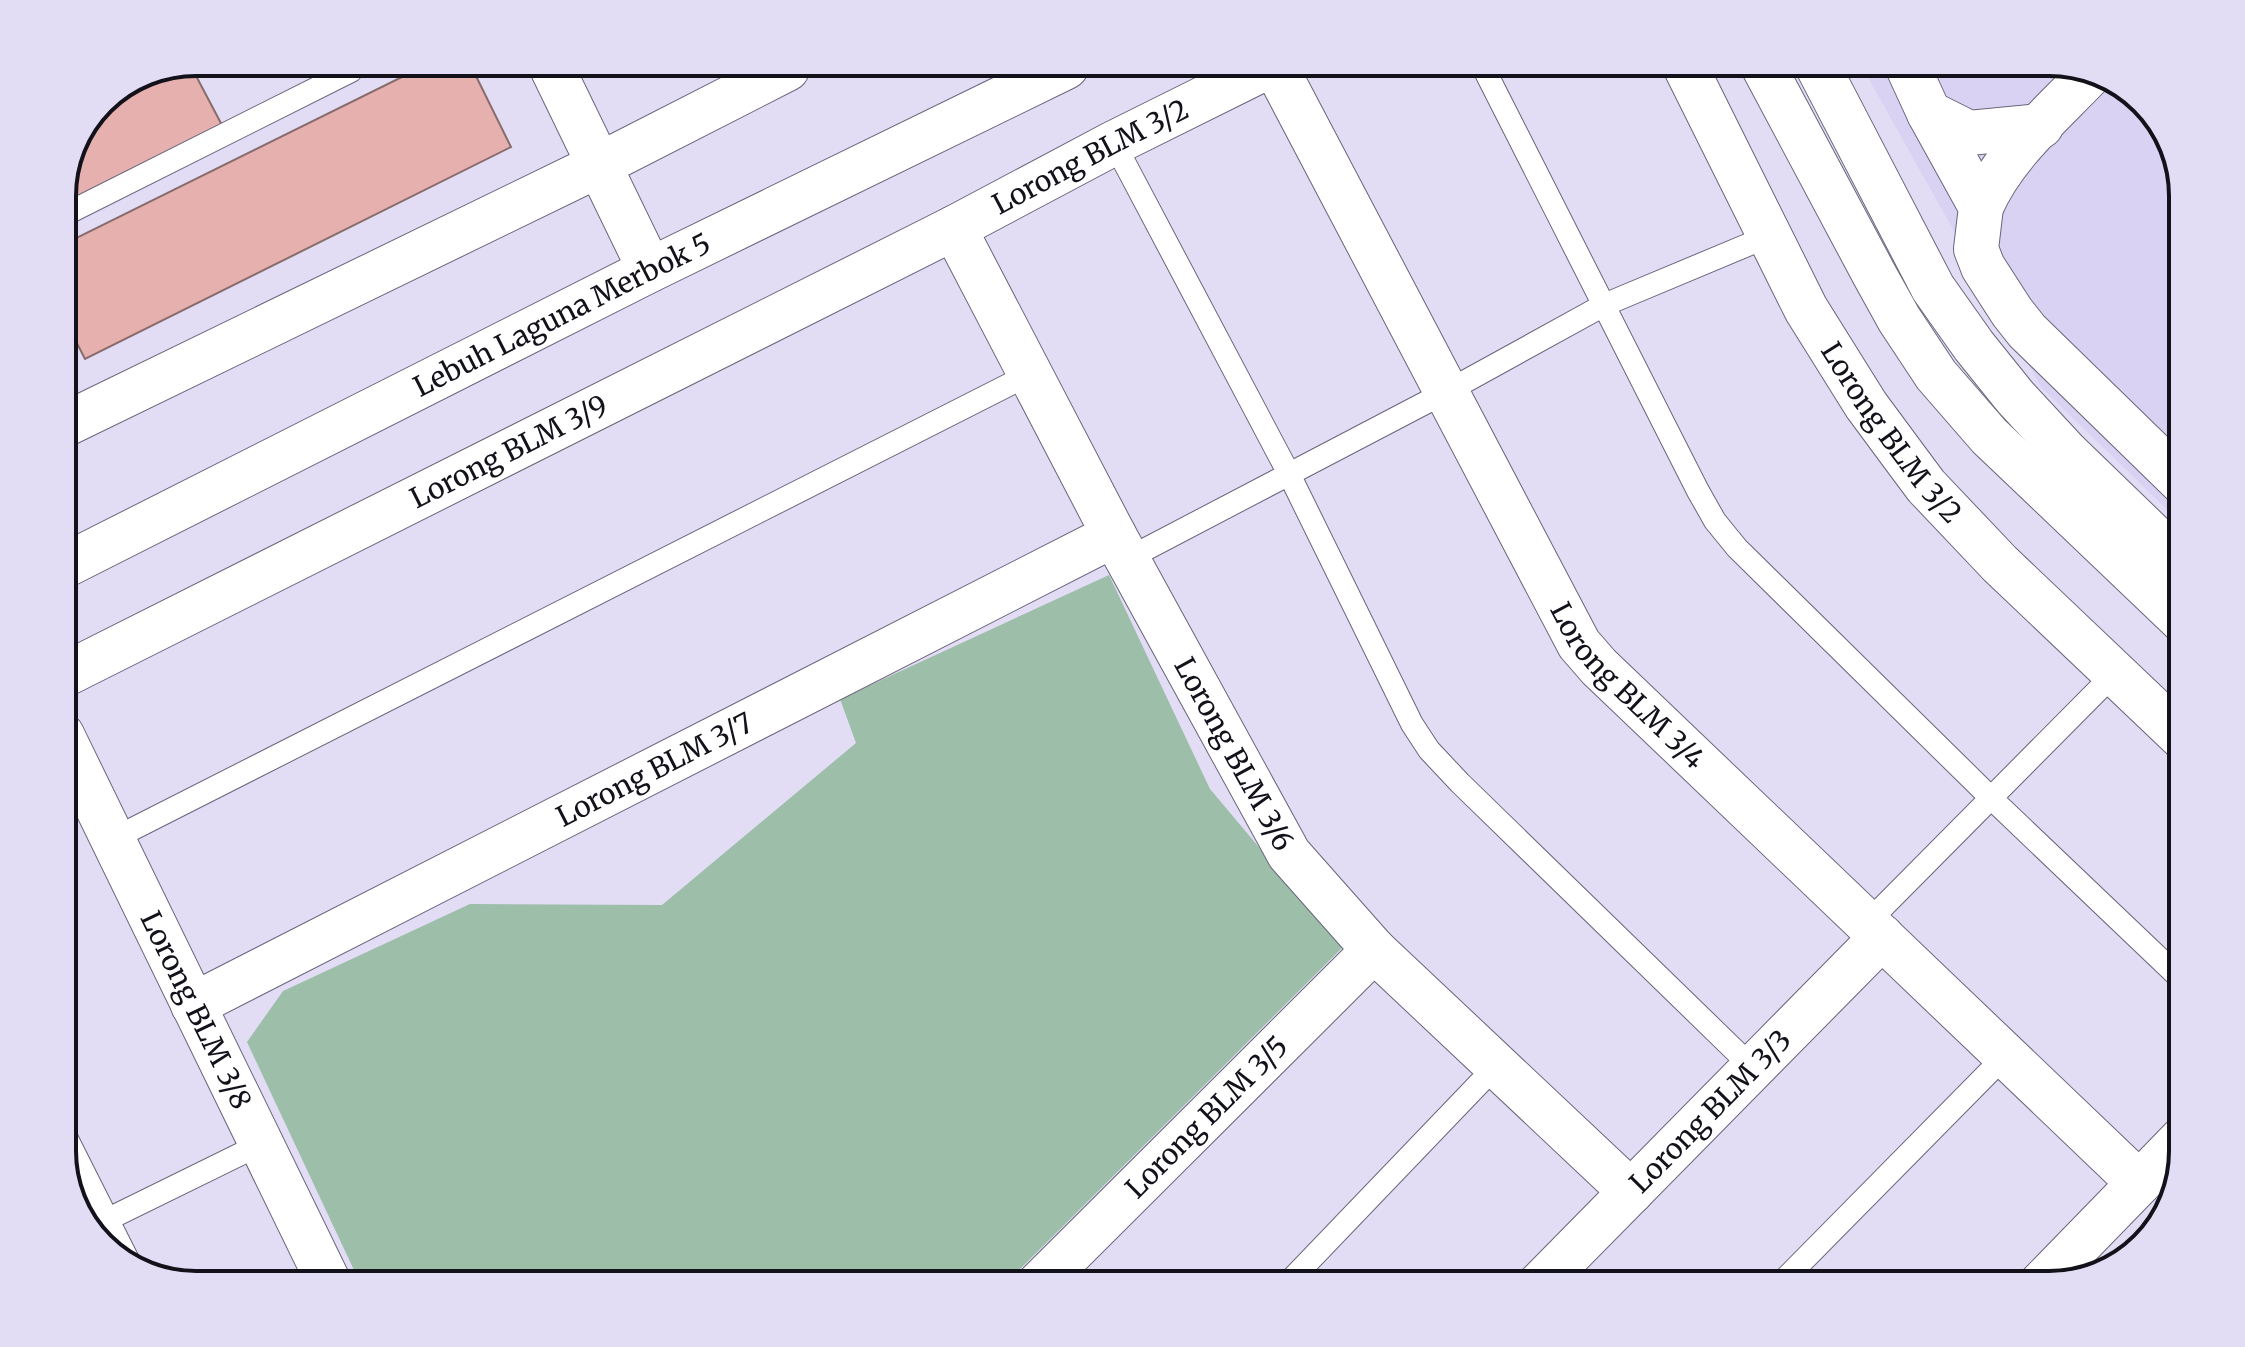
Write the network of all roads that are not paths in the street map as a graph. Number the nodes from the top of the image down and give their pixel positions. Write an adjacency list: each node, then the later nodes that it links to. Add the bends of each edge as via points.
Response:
1 (337, 76): 18 (lane)
2 (556, 76): 16 (street)
3 (764, 76): 16 (street)
4 (1048, 76): 21 (street, Lebuh Laguna Merbok 5)
5 (1251, 76): 15 (street, Lorong BLM 3/2)
6 (1277, 76): 24 (street, Lorong BLM 3/4)
7 (1488, 76): 22 (lane)
8 (1690, 76): 20 (street, Lorong BLM 3/2)
9 (1768, 76): 31 (street, via 1899,319 1936,375 1989,436)
10 (1823, 76): 29 (street, via 1933,288 1974,346 2055,440)
11 (1912, 76): 13 (street)
12 (2083, 81): 14 (street)
13 (1929, 113): 14 (street, via 1969,133); 17 (street)
14 (2041, 126): 17 (street, via 2004,167)
15 (1114, 143): 19 (street, Lorong BLM 3/2); 27 (lane)
16 (599, 165): 21 (street); 25 (street)
17 (1981, 207): 26 (street, via 1976,249 2012,312)
18 (76, 209)
19 (954, 228): 23 (street, Lorong BLM 3/6); 32 (street, Lorong BLM 3/9)
20 (1769, 236): 22 (lane); 33 (street, Lorong BLM 3/2, via 1830,349 1926,486)
21 (650, 270): 30 (street, Lebuh Laguna Merbok 5)
22 (1604, 305): 24 (lane); 36 (lane, via 1715,521)
23 (1030, 374): 28 (street, Lorong BLM 3/6); 37 (lane)
24 (1446, 392): 27 (lane); 38 (street, Lorong BLM 3/4, via 1579,644)
25 (76, 413)
26 (2169, 469)
27 (1289, 474): 28 (lane); 44 (lane, via 1429,750)
28 (1121, 547): 39 (street, Lorong BLM 3/6, via 1289,854); 41 (street, Lorong BLM 3/7)
29 (2169, 551)
30 (76, 560)
31 (2169, 608)
32 (76, 669)
33 (2115, 673): 34 (street, Lorong BLM 3/2); 36 (lane)
34 (2169, 725)
35 (76, 764): 37 (street, Lorong BLM 3/8)
36 (1991, 798): 38 (lane); 40 (lane)
37 (113, 839): 41 (street, Lorong BLM 3/8)
38 (1874, 930): 42 (street, Lorong BLM 3/4); 44 (street, Lorong BLM 3/3)
39 (1374, 950): 43 (street, Lorong BLM 3/6); 53 (street, Lorong BLM 3/5)
40 (2169, 968)
41 (193, 1005): 45 (street, Lorong BLM 3/8)
42 (2006, 1055): 48 (street, Lorong BLM 3/4); 56 (lane)
43 (1496, 1066): 49 (street, Lorong BLM 3/6); 54 (lane)
44 (1754, 1069): 49 (street, Lorong BLM 3/3)
45 (261, 1144): 51 (lane); 52 (street, Lorong BLM 3/8)
46 (2169, 1152): 48 (street)
47 (77, 1166): 50 (lane)
48 (2139, 1183): 57 (street)
49 (1631, 1192): 55 (street, Lorong BLM 3/3)
50 (99, 1221)
51 (100, 1224)
52 (323, 1271)
53 (1052, 1271)
54 (1299, 1271)
55 (1553, 1271)
56 (1793, 1271)
57 (2054, 1271)

